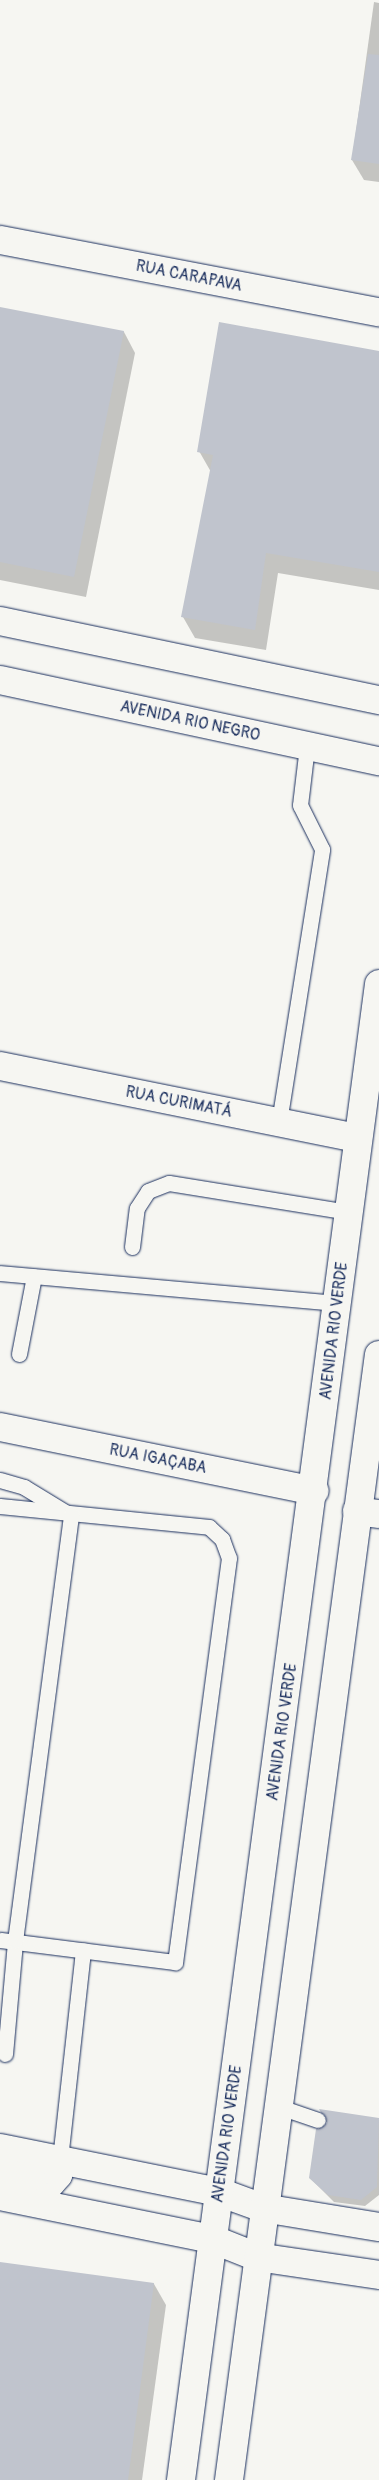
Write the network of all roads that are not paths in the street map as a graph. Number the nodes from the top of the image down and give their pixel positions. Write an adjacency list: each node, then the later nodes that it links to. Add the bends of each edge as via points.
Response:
1 (0, 240): 2 (main road, RUA CARAPAVA)
2 (379, 312)
3 (0, 621): 5 (main road)
4 (0, 680): 6 (main road, AVENIDA RIO NEGRO)
5 (379, 700)
6 (307, 746): 7 (main road, AVENIDA RIO NEGRO); 10 (lane, via 300,805 322,849)
7 (379, 761)
8 (379, 984): 11 (main road, AVENIDA RIO VERDE)
9 (0, 1066): 10 (main road, RUA CURIMATÁ)
10 (279, 1122): 11 (main road, RUA CURIMATÁ)
11 (358, 1138): 12 (main road, AVENIDA RIO VERDE)
12 (348, 1212): 13 (lane, via 200,1184 169,1183 148,1191 137,1208); 16 (main road, AVENIDA RIO VERDE)
13 (132, 1247)
14 (0, 1272): 15 (lane)
15 (34, 1276): 16 (lane); 17 (lane)
16 (338, 1303): 21 (main road, AVENIDA RIO VERDE)
17 (19, 1354)
18 (379, 1355): 23 (main road)
19 (0, 1427): 21 (main road, RUA IGAÇABA)
20 (0, 1480): 24 (lane, via 24,1487)
21 (315, 1491): 33 (main road, AVENIDA RIO VERDE)
22 (0, 1506): 24 (lane)
23 (368, 1513): 28 (main road)
24 (71, 1515): 25 (lane); 26 (lane, via 208,1527 222,1539 229,1558 175,1962)
25 (8, 1941): 26 (lane); 27 (lane)
26 (83, 1950): 31 (lane)
27 (5, 2054)
28 (277, 2106): 29 (lane); 35 (main road)
29 (318, 2120)
30 (0, 2148): 31 (main road)
31 (60, 2159): 32 (main road, via 58,2175 51,2183); 33 (main road)
32 (0, 2172)
33 (219, 2192): 35 (main road); 37 (main road, AVENIDA RIO VERDE)
34 (0, 2196): 37 (main road)
35 (264, 2208): 36 (main road); 38 (main road)
36 (379, 2227)
37 (212, 2239): 38 (main road); 40 (main road, AVENIDA RIO VERDE)
38 (257, 2257): 39 (main road); 41 (main road)
39 (379, 2275)
40 (181, 2480)
41 (229, 2480)

